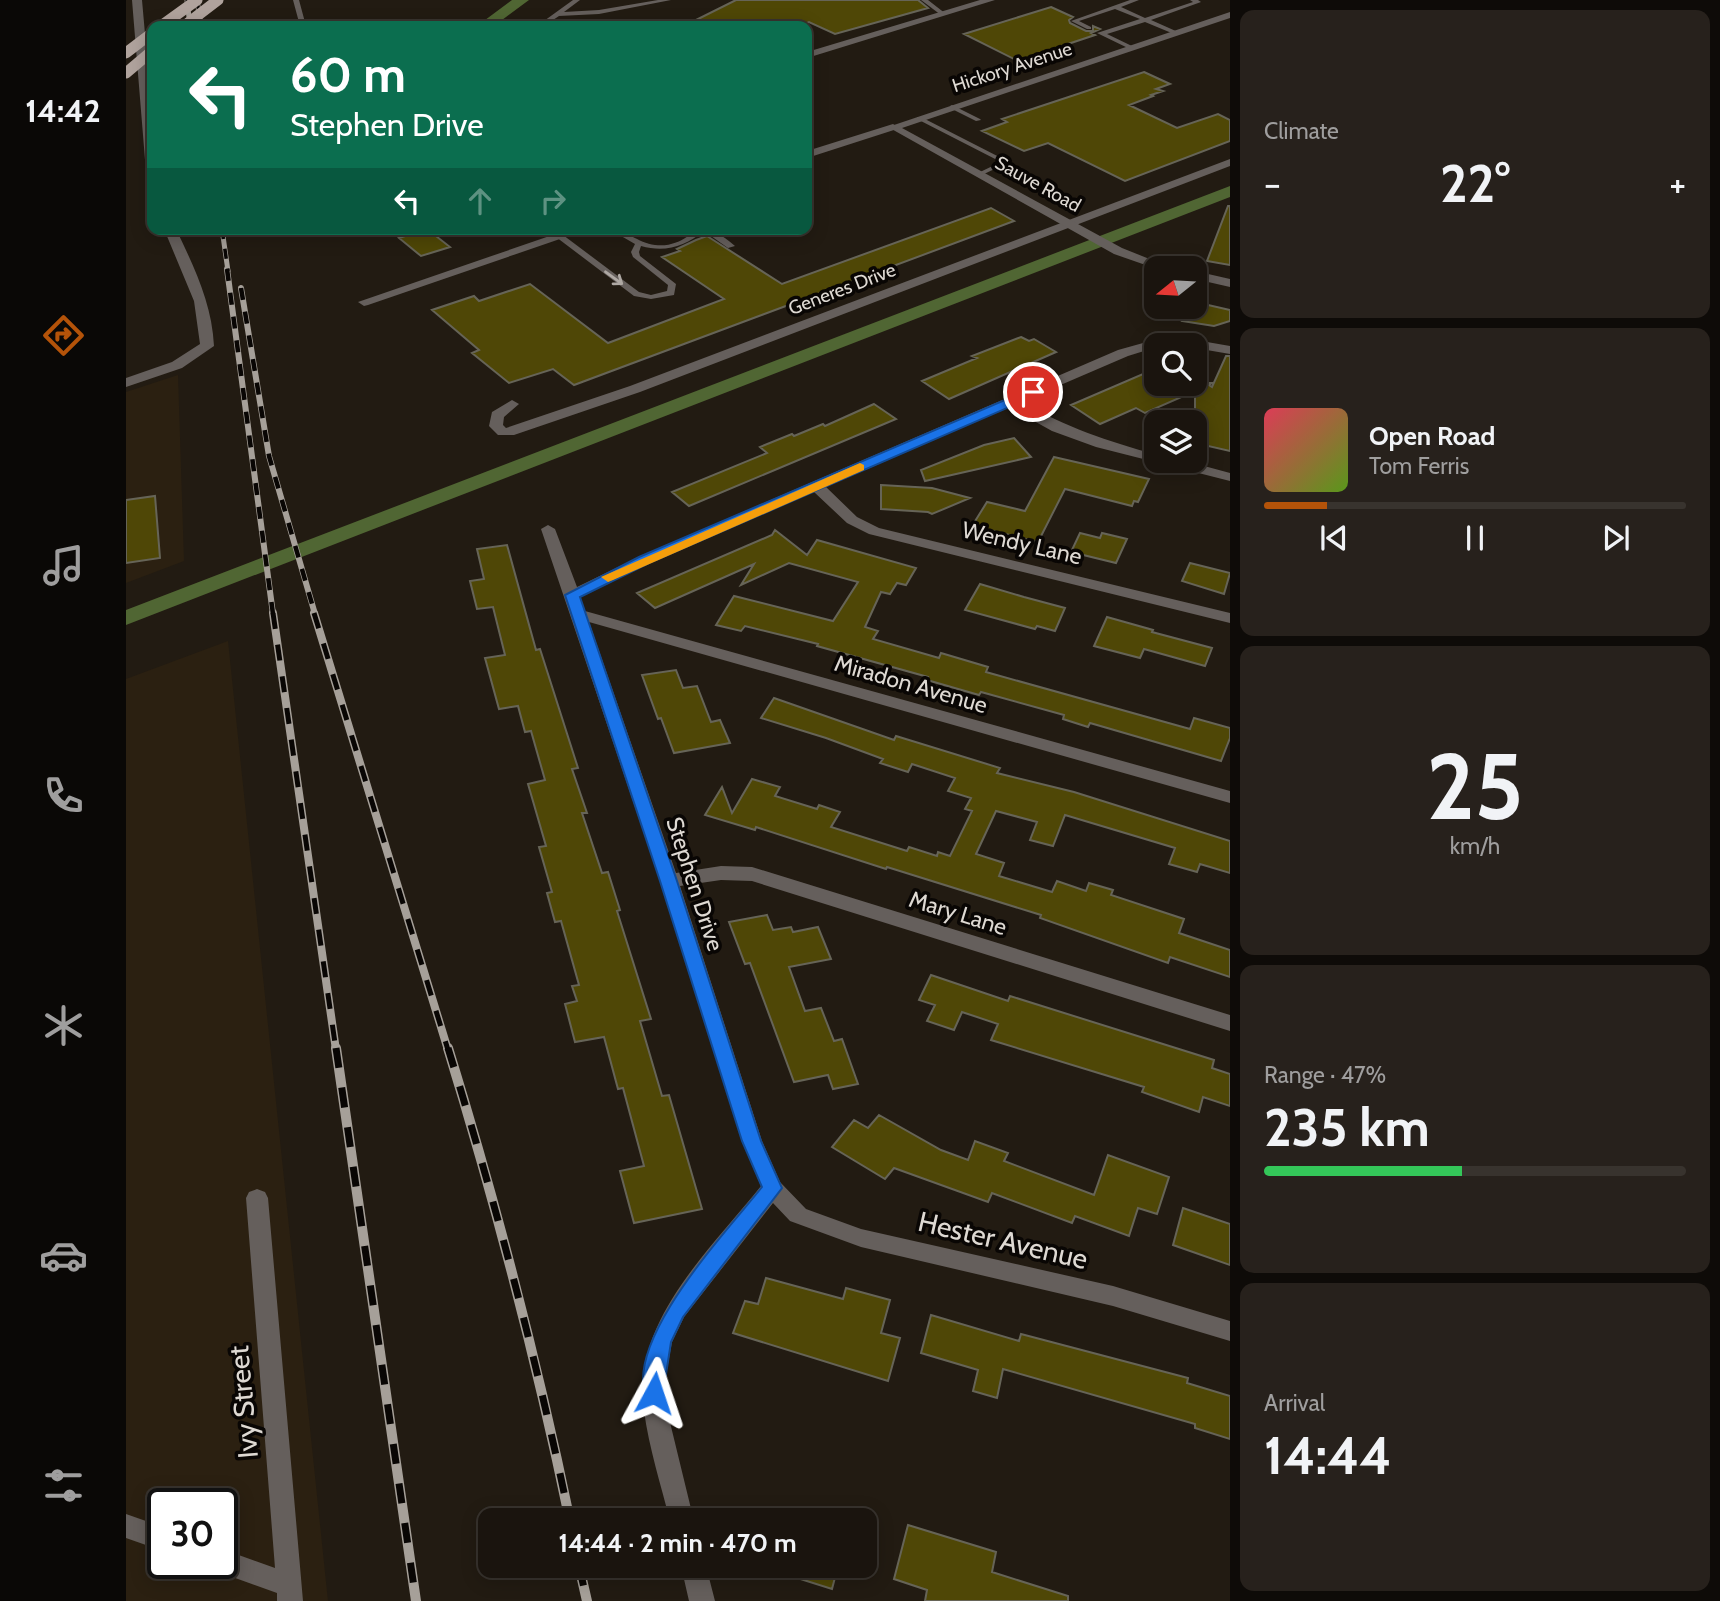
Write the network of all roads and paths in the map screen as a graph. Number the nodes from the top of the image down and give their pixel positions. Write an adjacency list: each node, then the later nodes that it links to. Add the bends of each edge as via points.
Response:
1 (137, 0): 29 (street)
2 (197, 0): 16 (main road, bridge)
3 (218, 0): 17 (main road, bridge)
4 (296, 0): 18 (lane)
5 (577, 0): 12 (lane)
6 (668, 0): 12 (lane)
7 (924, 0): 13 (lane)
8 (990, 0): 13 (street)
9 (1136, 0): 11 (lane)
10 (1193, 0): 15 (lane, via 1198,2)
11 (1116, 7): 15 (lane); 20 (lane, via 1074,21)
12 (559, 14): 19 (lane)
13 (943, 14): 24 (street)
14 (1230, 15): 21 (street, Hickory Avenue)
15 (1145, 20): 21 (lane); 23 (lane, via 1100,33)
16 (168, 21)
17 (191, 21)
18 (302, 21)
19 (548, 21)
20 (1089, 28)
21 (1176, 33): 23 (street, Hickory Avenue)
22 (147, 37): 25 (main road, bridge)
23 (1132, 48): 28 (street, Hickory Avenue)
24 (812, 52)
25 (126, 53)
26 (147, 55): 27 (main road, bridge)
27 (126, 73)
28 (952, 107): 30 (street, Hickory Avenue); 31 (lane)
29 (147, 115)
30 (919, 118): 32 (street, Hickory Avenue); 35 (lane, via 1006,162)
31 (978, 120)
32 (893, 127): 33 (street, Hickory Avenue); 35 (street, Sauve Road)
33 (812, 153)
34 (1230, 162): 36 (street, Generes Drive)
35 (981, 174): 36 (street, Sauve Road)
36 (1069, 223): 45 (street, Sauve Road); 52 (street, Generes Drive, via 635,389 503,432 496,426 497,415)
37 (173, 235): 50 (street, via 197,289 207,346 177,365)
38 (565, 235): 42 (street)
39 (622, 235): 43 (lane)
40 (694, 235): 43 (lane, via 670,246)
41 (714, 235): 44 (lane)
42 (559, 237): 43 (lane, one-way to 43, via 637,294 651,298 671,293 672,284 637,257); 48 (street)
43 (638, 245)
44 (731, 246)
45 (1144, 260)
46 (1208, 278): 47 (street)
47 (1230, 283)
48 (364, 302)
49 (1230, 350): 51 (street, via 1161,342 1123,353)
50 (126, 383)
51 (1010, 402): 53 (street, via 1057,428); 56 (street)
52 (512, 404)
53 (1144, 455)
54 (1207, 471): 55 (street)
55 (1230, 477)
56 (817, 486): 58 (street); 60 (street, Wendy Lane, via 852,520 874,531)
57 (548, 529): 58 (street, Stephen Drive)
58 (572, 595): 59 (street, Stephen Drive)
59 (579, 614): 61 (street, Miradon Avenue); 62 (street, Stephen Drive)
60 (1230, 618)
61 (1230, 797)
62 (669, 881): 63 (street, Mary Lane, via 721,873 752,874); 64 (street, Stephen Drive, via 752,1141)
63 (1230, 1023)
64 (772, 1188): 66 (street, Hester Avenue, via 798,1215 861,1238 1113,1296); 67 (street, via 676,1311 661,1342 654,1375 654,1410)
65 (257, 1198): 72 (street, Ivy Street)
66 (1230, 1331)
67 (679, 1508)
68 (126, 1526): 69 (street)
69 (147, 1533)
70 (238, 1569): 72 (street)
71 (696, 1578): 73 (street)
72 (289, 1593)
73 (702, 1601)

